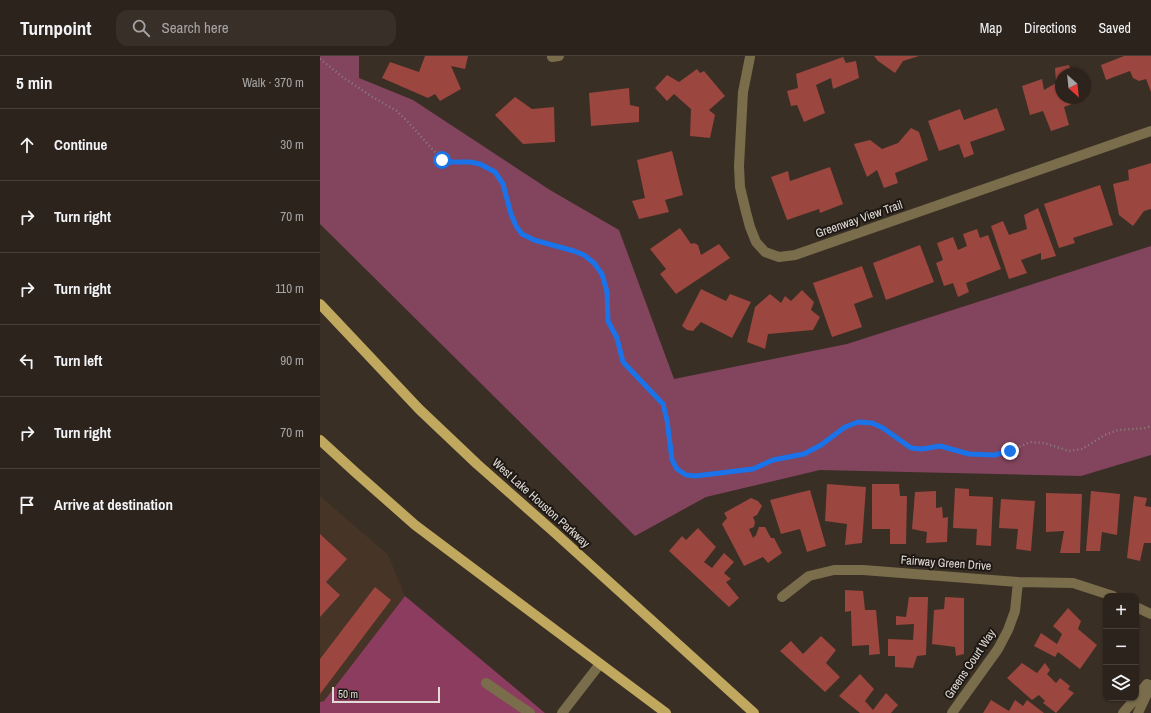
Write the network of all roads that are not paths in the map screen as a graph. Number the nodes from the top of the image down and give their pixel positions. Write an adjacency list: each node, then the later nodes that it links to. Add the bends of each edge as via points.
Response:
1 (750, 56): 2 (street, Greenway View Trail, via 743,92 740,187 756,242 765,252 779,257 795,255)
2 (1151, 131)
3 (320, 304): 19 (main road, West Lake Houston Parkway, via 419,409 477,464)
4 (320, 440): 10 (main road, via 415,525)
5 (1018, 582): 6 (street, Fairway Green Drive, via 1073,583); 7 (street, Fairway Green Drive, via 834,570 809,576); 20 (street, Greens Court Way, via 1008,630 998,649)
6 (1104, 593)
7 (782, 597)
8 (1139, 608): 9 (street)
9 (1151, 614)
10 (600, 664): 17 (street); 18 (main road)
11 (1151, 680): 14 (street)
12 (486, 683): 16 (street)
13 (1151, 685): 22 (street)
14 (1139, 694)
15 (1133, 701): 21 (street)
16 (530, 713)
17 (562, 713)
18 (666, 713)
19 (754, 713)
20 (952, 713)
21 (1123, 713)
22 (1138, 713)

